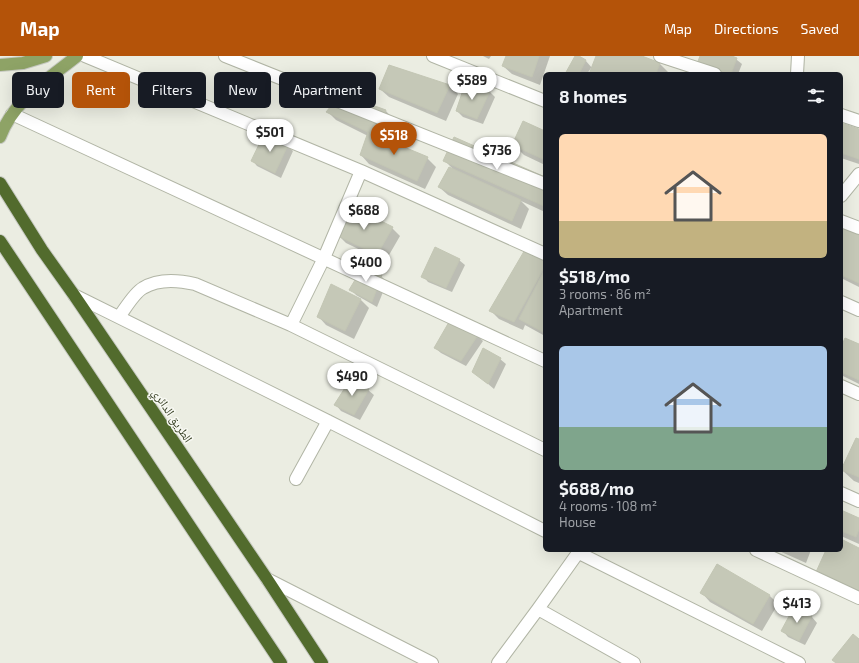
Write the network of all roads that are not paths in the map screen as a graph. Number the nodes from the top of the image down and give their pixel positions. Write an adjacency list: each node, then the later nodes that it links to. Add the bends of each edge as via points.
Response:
1 (46, 56): 8 (main road, via 23,63)
2 (77, 56): 12 (main road, via 29,94)
3 (85, 56): 16 (street)
4 (225, 56): 19 (street)
5 (433, 56): 11 (street)
6 (660, 56): 9 (street)
7 (798, 56): 10 (street)
8 (0, 64)
9 (709, 72)
10 (797, 72)
11 (543, 100)
12 (12, 114): 15 (main road); 25 (street)
13 (843, 116): 14 (street)
14 (859, 121)
15 (0, 138)
16 (361, 171): 24 (street); 25 (street)
17 (859, 174): 20 (street)
18 (0, 183): 26 (highway, الطريق الدائري)
19 (543, 183)
20 (843, 194)
21 (843, 222): 22 (street)
22 (859, 228)
23 (0, 241): 46 (highway)
24 (543, 253)
25 (324, 258): 30 (street); 31 (street)
26 (74, 296): 29 (street); 43 (highway, الطريق الدائري)
27 (843, 303): 28 (street)
28 (859, 310)
29 (119, 317): 30 (street, via 142,288 159,282 179,280 195,284); 34 (street)
30 (291, 325): 35 (street)
31 (543, 360)
32 (843, 387): 33 (street)
33 (859, 394)
34 (328, 421): 36 (street); 39 (street)
35 (543, 449)
36 (296, 479)
37 (843, 494): 38 (street)
38 (859, 501)
39 (543, 530)
40 (579, 552): 45 (street)
41 (582, 552): 51 (street)
42 (760, 552): 44 (street)
43 (267, 579): 47 (highway, الطريق الدائري); 48 (street)
44 (859, 598)
45 (538, 609): 49 (street); 50 (street)
46 (281, 663)
47 (322, 663)
48 (432, 663)
49 (498, 663)
50 (634, 663)
51 (799, 663)

